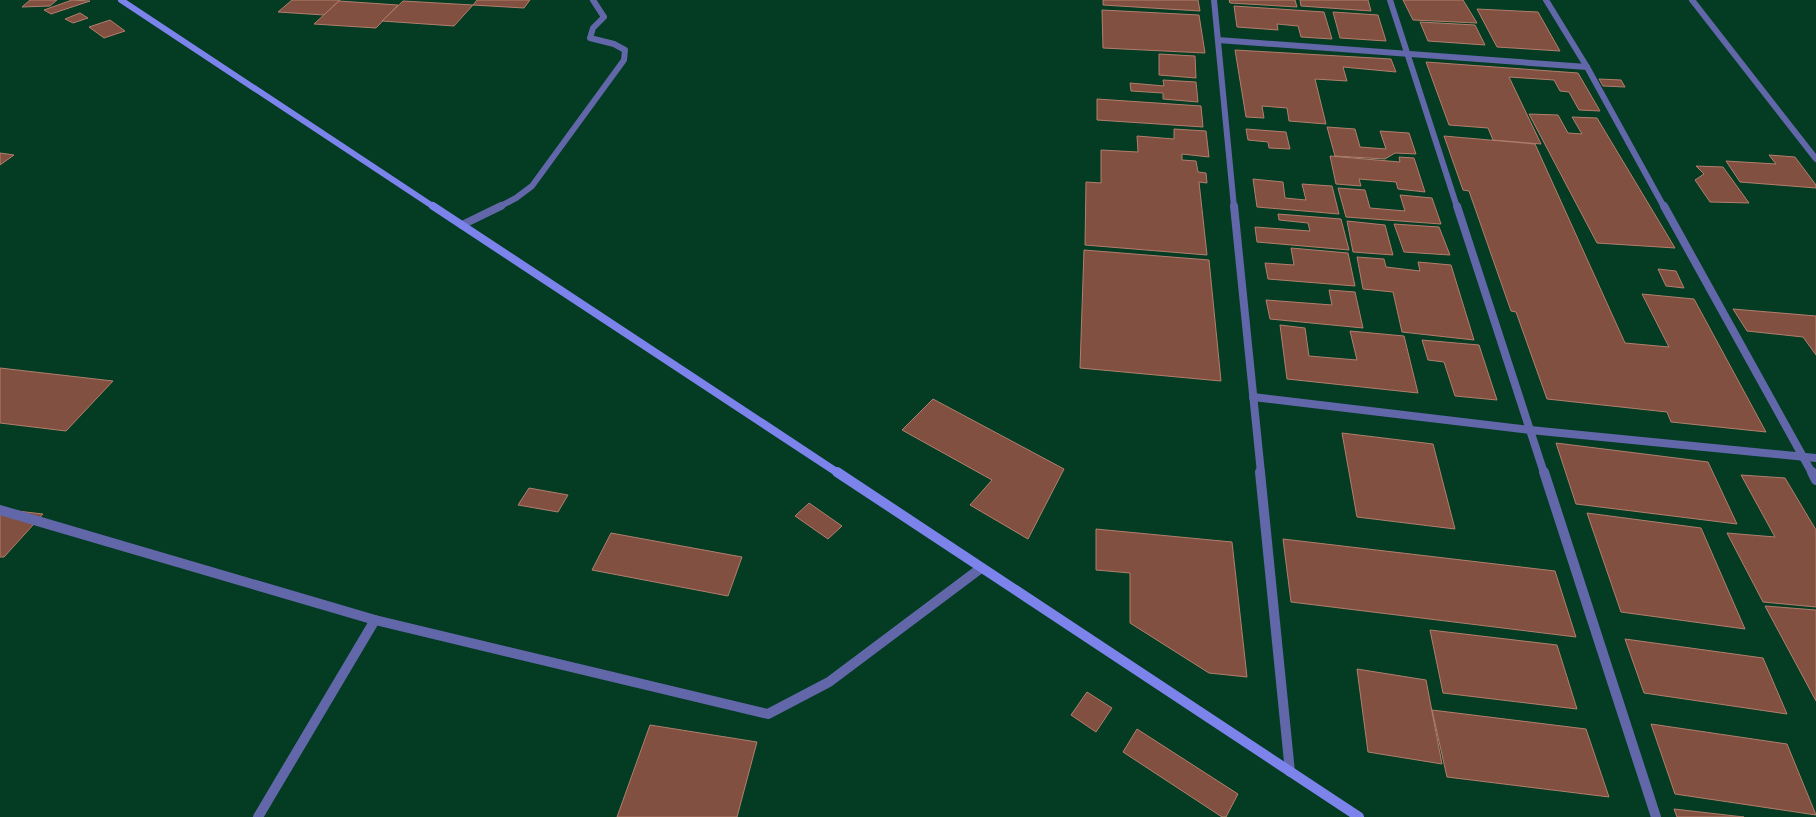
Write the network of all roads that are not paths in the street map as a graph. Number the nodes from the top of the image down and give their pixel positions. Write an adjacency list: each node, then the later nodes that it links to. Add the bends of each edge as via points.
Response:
1 (121, 0): 11 (street)
2 (592, 0): 11 (street, via 604,17 594,28 590,38 614,44 625,50 624,60 532,186 516,198)
3 (1214, 0): 7 (street)
4 (1390, 0): 8 (street)
5 (1546, 0): 9 (street)
6 (1692, 0): 10 (street)
7 (1218, 40): 8 (street); 12 (street)
8 (1409, 55): 9 (street); 13 (street)
9 (1587, 67): 14 (street)
10 (1816, 159)
11 (462, 225): 18 (street)
12 (1253, 397): 13 (street); 20 (street)
13 (1530, 430): 14 (street); 23 (street)
14 (1803, 457): 15 (street); 16 (street)
15 (1816, 458)
16 (1816, 480)
17 (0, 510): 19 (street)
18 (981, 568): 19 (street, via 829,682 768,714); 20 (street)
19 (376, 620): 21 (street)
20 (1290, 772): 22 (street)
21 (258, 817)
22 (1359, 817)
23 (1656, 817)

